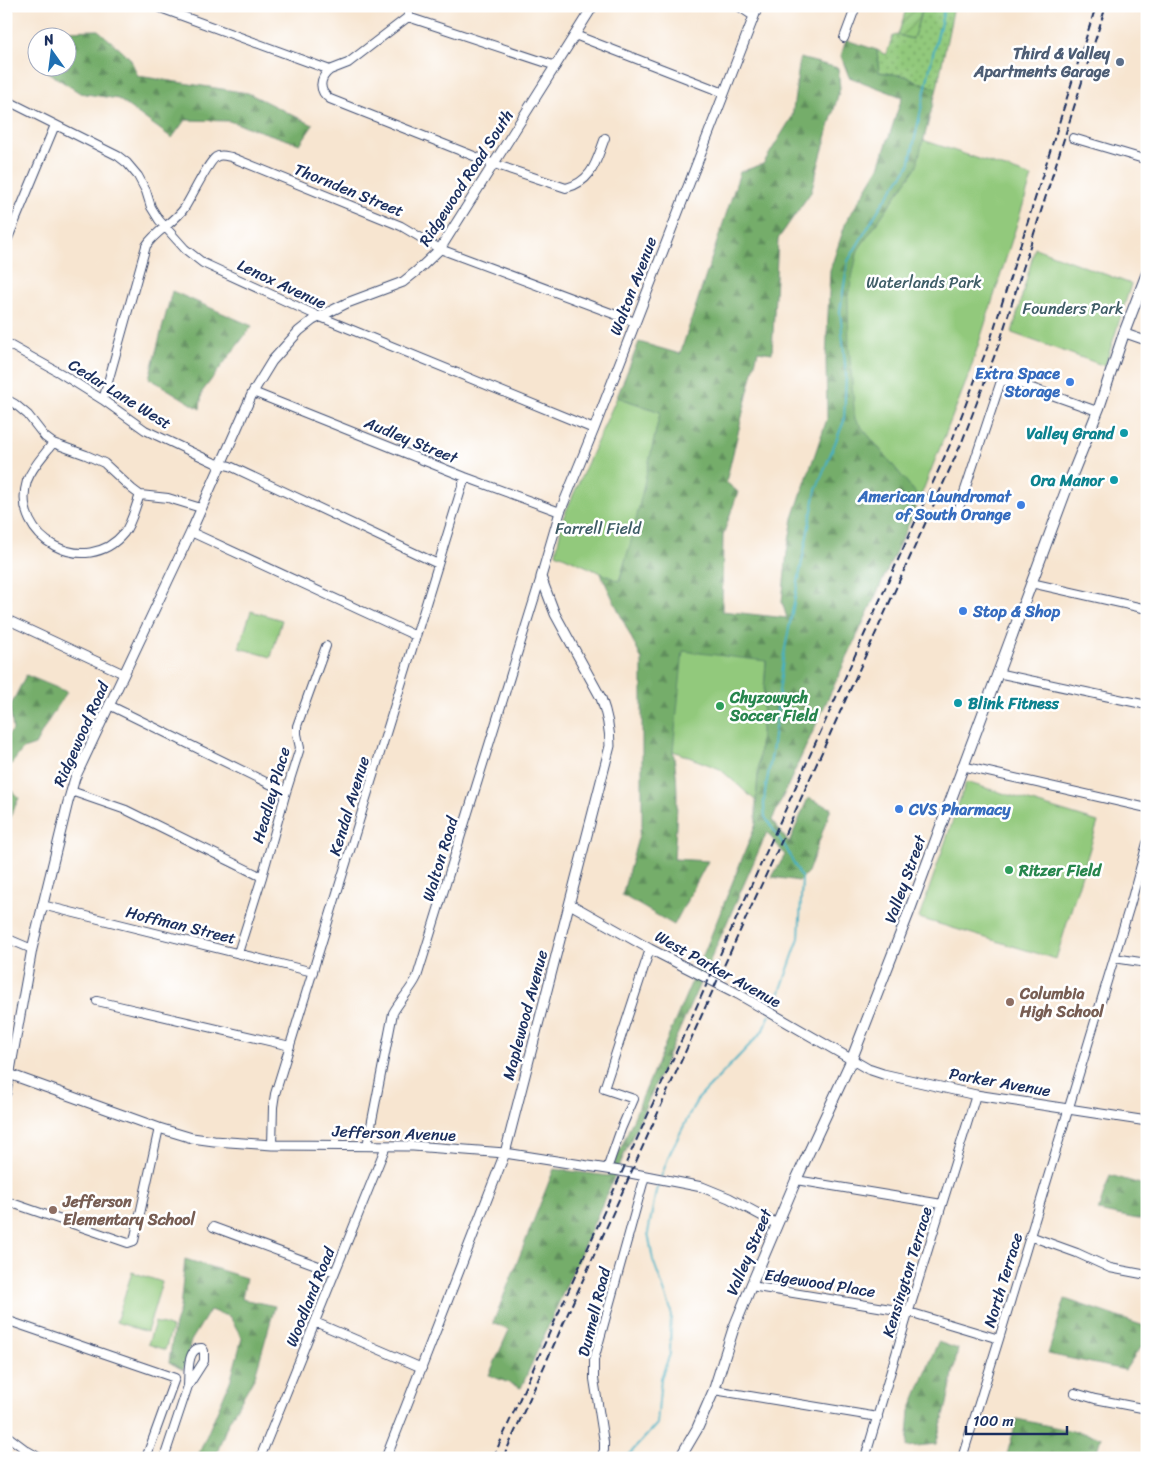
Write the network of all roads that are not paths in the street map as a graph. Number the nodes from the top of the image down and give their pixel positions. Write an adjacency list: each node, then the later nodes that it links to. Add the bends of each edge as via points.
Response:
1 (154, 6): 12 (street)
2 (408, 6): 8 (street)
3 (593, 6): 9 (street, Ridgewood Road South)
4 (739, 6): 7 (street)
5 (758, 6): 7 (street, Walton Avenue)
6 (856, 6): 10 (street)
7 (754, 16): 13 (street, Walton Avenue)
8 (408, 17): 11 (street); 12 (street, via 348,63)
9 (576, 34): 11 (street, Ridgewood Road South); 13 (street)
10 (844, 38)
11 (556, 66): 19 (street, Ridgewood Road South)
12 (330, 70): 19 (street, via 321,83 323,93 330,99)
13 (724, 93): 25 (street, Walton Avenue)
14 (6, 100): 15 (street, Lenox Avenue)
15 (55, 125): 20 (street, Lenox Avenue, via 127,163 138,176 151,207); 21 (street)
16 (605, 138): 19 (street, via 592,171 575,186 566,188)
17 (1073, 138): 18 (street)
18 (1147, 160)
19 (494, 164): 22 (street, Ridgewood Road South)
20 (165, 227): 22 (street, Thornden Street, via 183,210 210,164 222,156 401,226); 24 (street, Lenox Avenue, via 203,263); 31 (street, via 146,246)
21 (6, 243)
22 (440, 249): 24 (street, Ridgewood Road South, via 403,282); 25 (street, Thornden Street)
23 (1147, 273): 26 (main road, Valley Street)
24 (318, 316): 29 (street, Ridgewood Road South, via 278,353); 33 (street, Lenox Avenue)
25 (635, 322): 33 (street, Walton Avenue)
26 (1124, 333): 27 (street); 32 (main road, Valley Street)
27 (1147, 341)
28 (6, 343): 31 (street, Cedar Lane West)
29 (253, 392): 34 (street, Ridgewood Road South); 37 (street, Audley Street)
30 (6, 399): 35 (street, via 28,415)
31 (103, 400): 36 (street, Cedar Lane West, via 145,430)
32 (1098, 411): 40 (street, via 1012,381 1002,381); 45 (main road, Valley Street)
33 (594, 429): 41 (street, Walton Avenue)
34 (234, 436): 36 (street, Ridgewood Road)
35 (53, 443): 38 (street, via 104,463); 38 (street, via 30,475 25,498 33,526 54,546 82,553 110,545 128,528)
36 (221, 464): 39 (street, Ridgewood Road); 43 (street, Cedar Lane West)
37 (465, 477): 41 (street, Audley Street); 43 (street, Kendal Avenue)
38 (140, 494): 39 (street)
39 (202, 508): 42 (street, Ridgewood Road)
40 (958, 511)
41 (560, 512): 44 (street, Walton Avenue)
42 (191, 532): 48 (street); 51 (street, Ridgewood Road)
43 (438, 564): 48 (street, Kendal Avenue)
44 (541, 577): 61 (street, Maplewood Avenue, via 555,614 601,698 610,728 610,746); 80 (street, Walton Road, via 418,977 393,1012)
45 (1031, 584): 46 (street); 50 (main road, Valley Street)
46 (1147, 609)
47 (6, 619): 51 (street)
48 (416, 636): 69 (street, Kendal Avenue)
49 (326, 646): 56 (street, Headley Place, via 297,726 300,748)
50 (997, 672): 53 (street); 54 (main road, Valley Street)
51 (124, 674): 52 (street, Ridgewood Road)
52 (109, 705): 55 (street, Ridgewood Road); 56 (street)
53 (1147, 705)
54 (962, 766): 57 (street); 72 (main road, Valley Street)
55 (71, 791): 60 (street, via 126,810); 62 (street, Ridgewood Road)
56 (286, 792): 60 (street, Headley Place)
57 (1147, 808)
58 (1147, 843): 59 (street, North Terrace)
59 (1146, 852): 67 (street, North Terrace)
60 (262, 877): 66 (street, Headley Place)
61 (570, 904): 65 (street, West Parker Avenue); 82 (street, Maplewood Avenue)
62 (42, 905): 64 (street, Ridgewood Road); 66 (street, Hoffman Street)
63 (6, 938): 64 (street)
64 (32, 949): 73 (street, Ridgewood Road)
65 (650, 949): 72 (street, West Parker Avenue); 83 (street, via 604,1089 634,1099)
66 (238, 953): 69 (street, Hoffman Street)
67 (1114, 958): 68 (street); 76 (street, North Terrace)
68 (1147, 963)
69 (313, 972): 71 (street, Kendal Avenue)
70 (97, 1001): 71 (street)
71 (290, 1046): 79 (street, Kendal Avenue, via 275,1094)
72 (851, 1061): 75 (street, Parker Avenue, via 883,1074); 85 (main road, Valley Street)
73 (10, 1074): 74 (street, Ridgewood Road); 78 (street, Jefferson Avenue)
74 (6, 1093)
75 (976, 1094): 76 (street, Parker Avenue); 87 (street, Kensington Terrace)
76 (1068, 1109): 77 (street, Parker Avenue); 90 (street, North Terrace)
77 (1147, 1121)
78 (159, 1128): 79 (street, Jefferson Avenue, via 192,1138); 86 (street, via 134,1241 128,1243)
79 (272, 1145): 80 (street, Jefferson Avenue)
80 (367, 1146): 81 (street, Jefferson Avenue)
81 (386, 1146): 82 (street, Jefferson Avenue); 91 (street, Woodland Road)
82 (505, 1153): 83 (street, Jefferson Avenue); 98 (street, Maplewood Avenue)
83 (607, 1169): 84 (street, Jefferson Avenue)
84 (645, 1176): 88 (street, Jefferson Avenue, via 708,1189); 110 (street, Dunnell Road, via 594,1360 604,1442)
85 (796, 1180): 87 (street); 88 (main road, Valley Street)
86 (6, 1201)
87 (942, 1204): 94 (street, Kensington Terrace)
88 (777, 1224): 93 (main road, Valley Street)
89 (213, 1228): 91 (street)
90 (1030, 1236): 92 (street, via 1110,1268); 97 (street, North Terrace)
91 (334, 1272): 96 (street, Woodland Road)
92 (1147, 1275)
93 (751, 1286): 94 (street, Edgewood Place); 100 (main road, Valley Street)
94 (909, 1312): 97 (street, Edgewood Place); 103 (street, Kensington Terrace)
95 (6, 1320): 106 (street, via 175,1378)
96 (315, 1322): 98 (street); 108 (street, Woodland Road)
97 (999, 1339): 113 (street, North Terrace)
98 (422, 1368): 109 (street, Maplewood Avenue)
99 (188, 1386): 107 (street)
100 (714, 1390): 103 (street); 111 (main road, Valley Street)
101 (1075, 1393): 102 (street)
102 (1147, 1408)
103 (878, 1417): 112 (street, Kensington Terrace)
104 (6, 1435): 105 (street)
105 (40, 1458)
106 (146, 1458)
107 (164, 1458)
108 (260, 1458)
109 (386, 1458)
110 (601, 1458)
111 (680, 1458)
112 (865, 1458)
113 (962, 1458)

